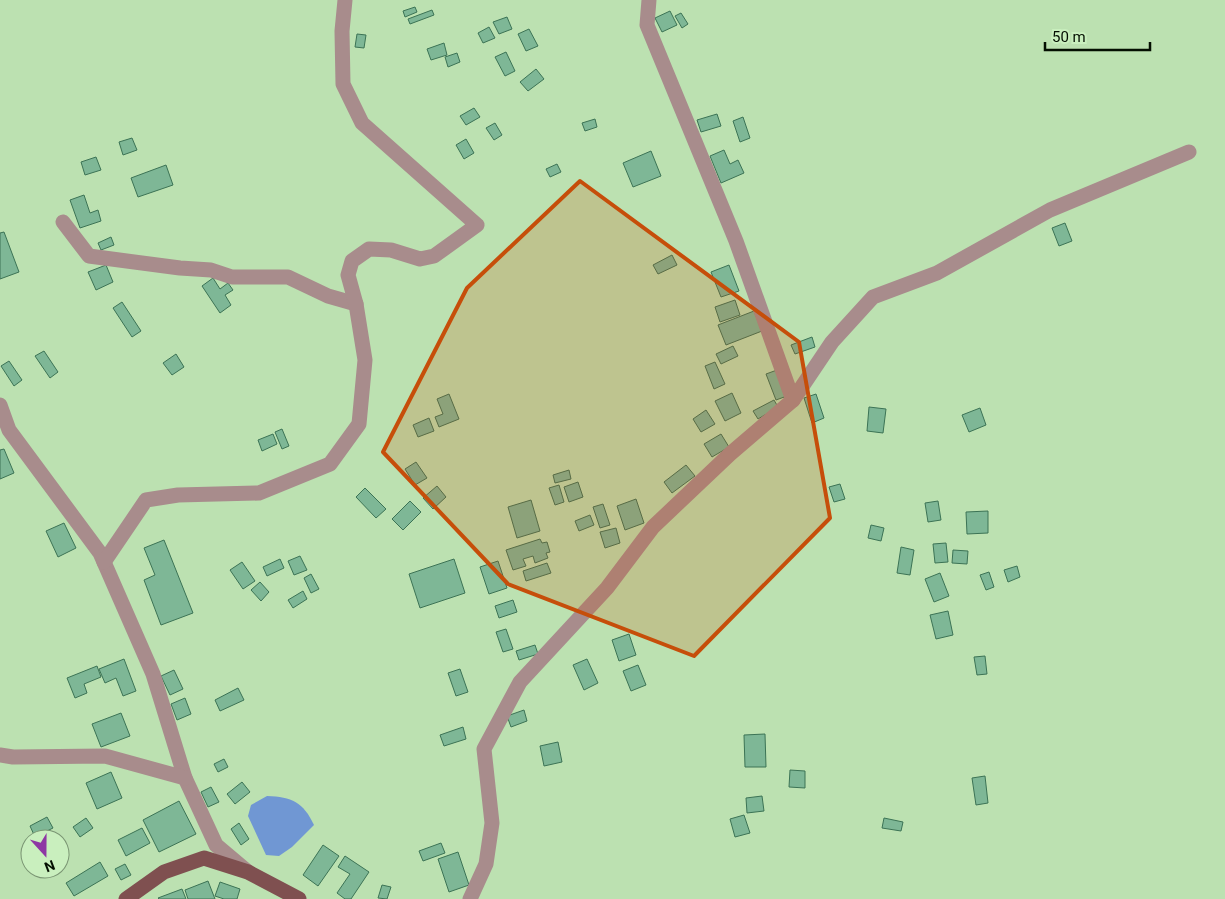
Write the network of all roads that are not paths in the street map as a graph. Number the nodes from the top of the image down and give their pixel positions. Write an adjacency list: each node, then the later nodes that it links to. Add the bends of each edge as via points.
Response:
1 (345, 0): 5 (street, via 343,84 362,123 477,225 434,256 420,259 391,250 369,249 352,261 348,276)
2 (649, 0): 6 (street, via 647,25 736,242)
3 (1188, 152): 6 (street, via 1050,210 937,273 873,297 832,342)
4 (62, 222): 5 (street, via 89,256 211,270 232,277 288,277 328,296)
5 (356, 304): 8 (street, via 365,360 358,424 330,464 259,493 178,495 146,500)
6 (793, 400): 14 (street, via 730,454 654,527 607,588 520,682 484,749 492,822 486,864)
7 (0, 405): 8 (street, via 9,430)
8 (104, 562): 10 (street, via 153,674)
9 (0, 754): 10 (street, via 13,757 105,756)
10 (184, 778): 11 (street, via 216,845)
11 (248, 872): 12 (main road, via 204,858 164,872); 13 (main road)
12 (126, 899)
13 (298, 899)
14 (470, 899)

